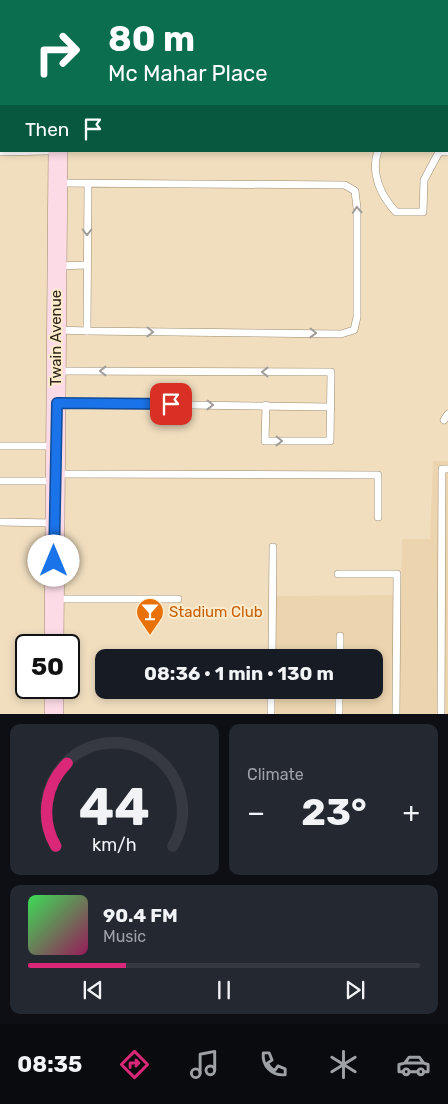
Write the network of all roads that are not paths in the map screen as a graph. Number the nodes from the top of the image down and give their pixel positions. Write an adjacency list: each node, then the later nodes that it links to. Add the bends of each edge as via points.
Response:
1 (58, 152): 5 (main road, Twain Avenue)
2 (378, 152): 3 (lane, via 377,180 385,198 396,212 423,212 424,180)
3 (439, 152): 4 (lane)
4 (448, 152)
5 (58, 182): 6 (lane); 8 (main road, Twain Avenue)
6 (88, 183): 7 (lane, one-way to 7); 10 (lane, one-way to 6, via 341,334 354,330 358,208 355,191 345,185)
7 (87, 265): 8 (lane); 10 (lane)
8 (57, 266): 9 (main road, Twain Avenue)
9 (56, 330): 10 (lane); 11 (main road, Twain Avenue)
10 (87, 331)
11 (55, 371): 12 (main road, Twain Avenue); 14 (lane, one-way to 11, via 331,372)
12 (57, 403): 13 (lane, one-way to 13); 16 (main road, Twain Avenue)
13 (266, 406): 14 (lane); 14 (lane, one-way to 14, via 265,441 330,441)
14 (331, 408)
15 (0, 446): 16 (lane)
16 (55, 446): 18 (main road, Twain Avenue)
17 (448, 469): 38 (lane, via 442,469)
18 (55, 478): 19 (lane); 20 (lane, via 378,475); 22 (main road, Twain Avenue)
19 (0, 481)
20 (378, 517)
21 (0, 522): 22 (lane)
22 (54, 523): 25 (main road, Twain Avenue)
23 (273, 548): 29 (lane)
24 (338, 574): 37 (lane, via 397,574)
25 (54, 599): 26 (lane); 27 (main road, Twain Avenue)
26 (178, 599)
27 (54, 634)
28 (340, 636): 30 (lane)
29 (272, 649)
30 (340, 649)
31 (54, 699): 34 (main road)
32 (271, 699): 35 (lane)
33 (339, 699): 36 (lane)
34 (54, 714)
35 (271, 714)
36 (339, 714)
37 (396, 714)
38 (441, 714)

